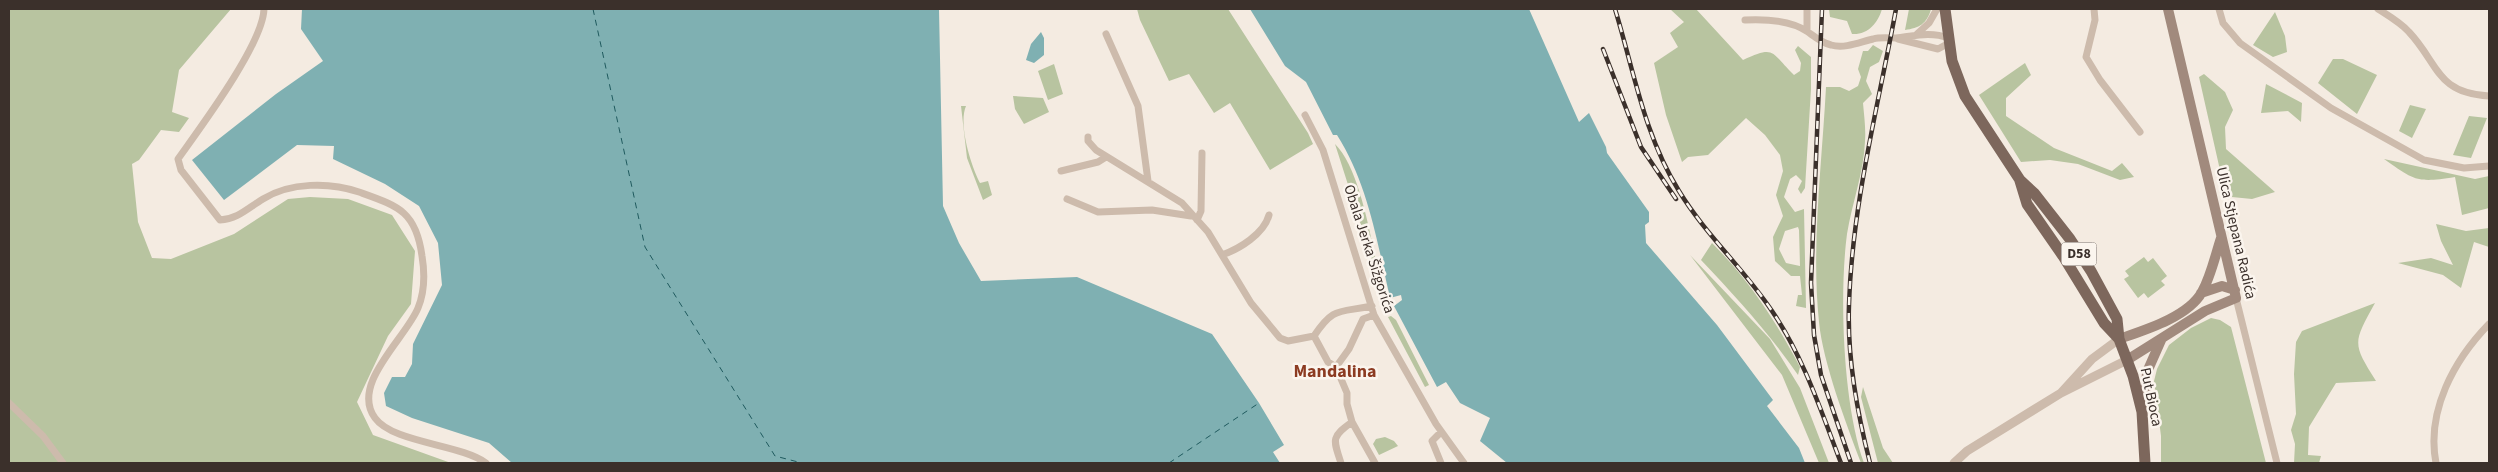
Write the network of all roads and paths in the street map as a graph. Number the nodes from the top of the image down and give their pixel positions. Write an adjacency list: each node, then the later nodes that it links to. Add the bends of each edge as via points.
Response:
1 (264, 9): 46 (street, via 264,17 251,46 214,110 178,159 181,170 220,220 230,220 265,198 300,186 352,190 406,212 420,238 425,278 418,309 385,357 370,386 368,404 375,419 397,434)
2 (1807, 9): 10 (street)
3 (1937, 9): 12 (street)
4 (1945, 9): 14 (main road, D58)
5 (2094, 9): 17 (street, via 2095,20 2086,57)
6 (2168, 9): 28 (main road, Ulica Stjepana Radića)
7 (2219, 9): 21 (street, via 2223,23 2240,43 2331,108 2424,160 2464,168)
8 (2378, 9): 15 (street, via 2410,32 2444,81 2468,94)
9 (1745, 20): 10 (street, via 1765,20)
10 (1807, 31): 13 (street, via 1831,46)
11 (1106, 34): 24 (street, via 1138,106)
12 (1917, 34): 13 (street); 14 (street, via 1932,34)
13 (1896, 38): 14 (street, via 1938,50)
14 (1949, 41): 23 (main road, D58, via 1953,66 1965,96)
15 (2489, 96)
16 (1305, 115): 32 (street, Obala Jerka Šižgorića, via 1323,150)
17 (2140, 132)
18 (1088, 137): 20 (street, via 1092,146)
19 (1202, 153): 27 (street, via 1201,211)
20 (1106, 157): 22 (street); 24 (street)
21 (2489, 166)
22 (1060, 171)
23 (2020, 180): 37 (main road, D58, via 2027,204 2104,323); 37 (main road, D58, via 2052,216 2091,271 2117,319)
24 (1148, 182): 27 (street, via 1182,203)
25 (1068, 199): 27 (street, via 1098,212 1152,210)
26 (1269, 215): 29 (street, via 1268,222 1240,249)
27 (1194, 218): 29 (street, via 1208,232)
28 (2221, 237): 30 (main road); 31 (main road, Ulica Stjepana Radića)
29 (1222, 255): 35 (street, via 1251,303 1280,338 1288,341)
30 (2201, 293): 31 (main road, via 2222,286); 37 (main road, via 2186,309)
31 (2235, 294): 36 (main road); 53 (street, Ulica Stjepana Radića)
32 (1372, 306): 33 (street, Obala Jerka Šižgorića); 35 (street, via 1334,313)
33 (1374, 315): 39 (street, via 1363,319 1349,349); 44 (street, Obala Jerka Šižgorića)
34 (2489, 324): 54 (street, via 2464,353 2442,395 2434,437)
35 (1314, 336): 39 (street, via 1328,362)
36 (2163, 337): 38 (main road); 42 (main road, via 2147,372)
37 (2120, 339): 38 (main road, Put Bioca / D58); 40 (street, via 2092,360)
38 (2128, 360): 40 (street); 42 (main road, Put Bioca / D58)
39 (1336, 367): 43 (street, via 1347,393)
40 (2061, 393): 51 (street, via 1967,451)
41 (9, 403): 45 (street, via 43,436)
42 (2142, 412): 52 (main road, Put Bioca / D58)
43 (1352, 422): 47 (street, via 1337,432 1334,439); 48 (street)
44 (1441, 432): 49 (street, via 1432,441); 50 (street, Obala Jerka Šižgorića)
45 (63, 463)
46 (486, 463)
47 (1341, 463)
48 (1375, 463)
49 (1441, 463)
50 (1464, 463)
51 (1954, 463)
52 (2146, 463)
53 (2277, 463)
54 (2436, 463)

